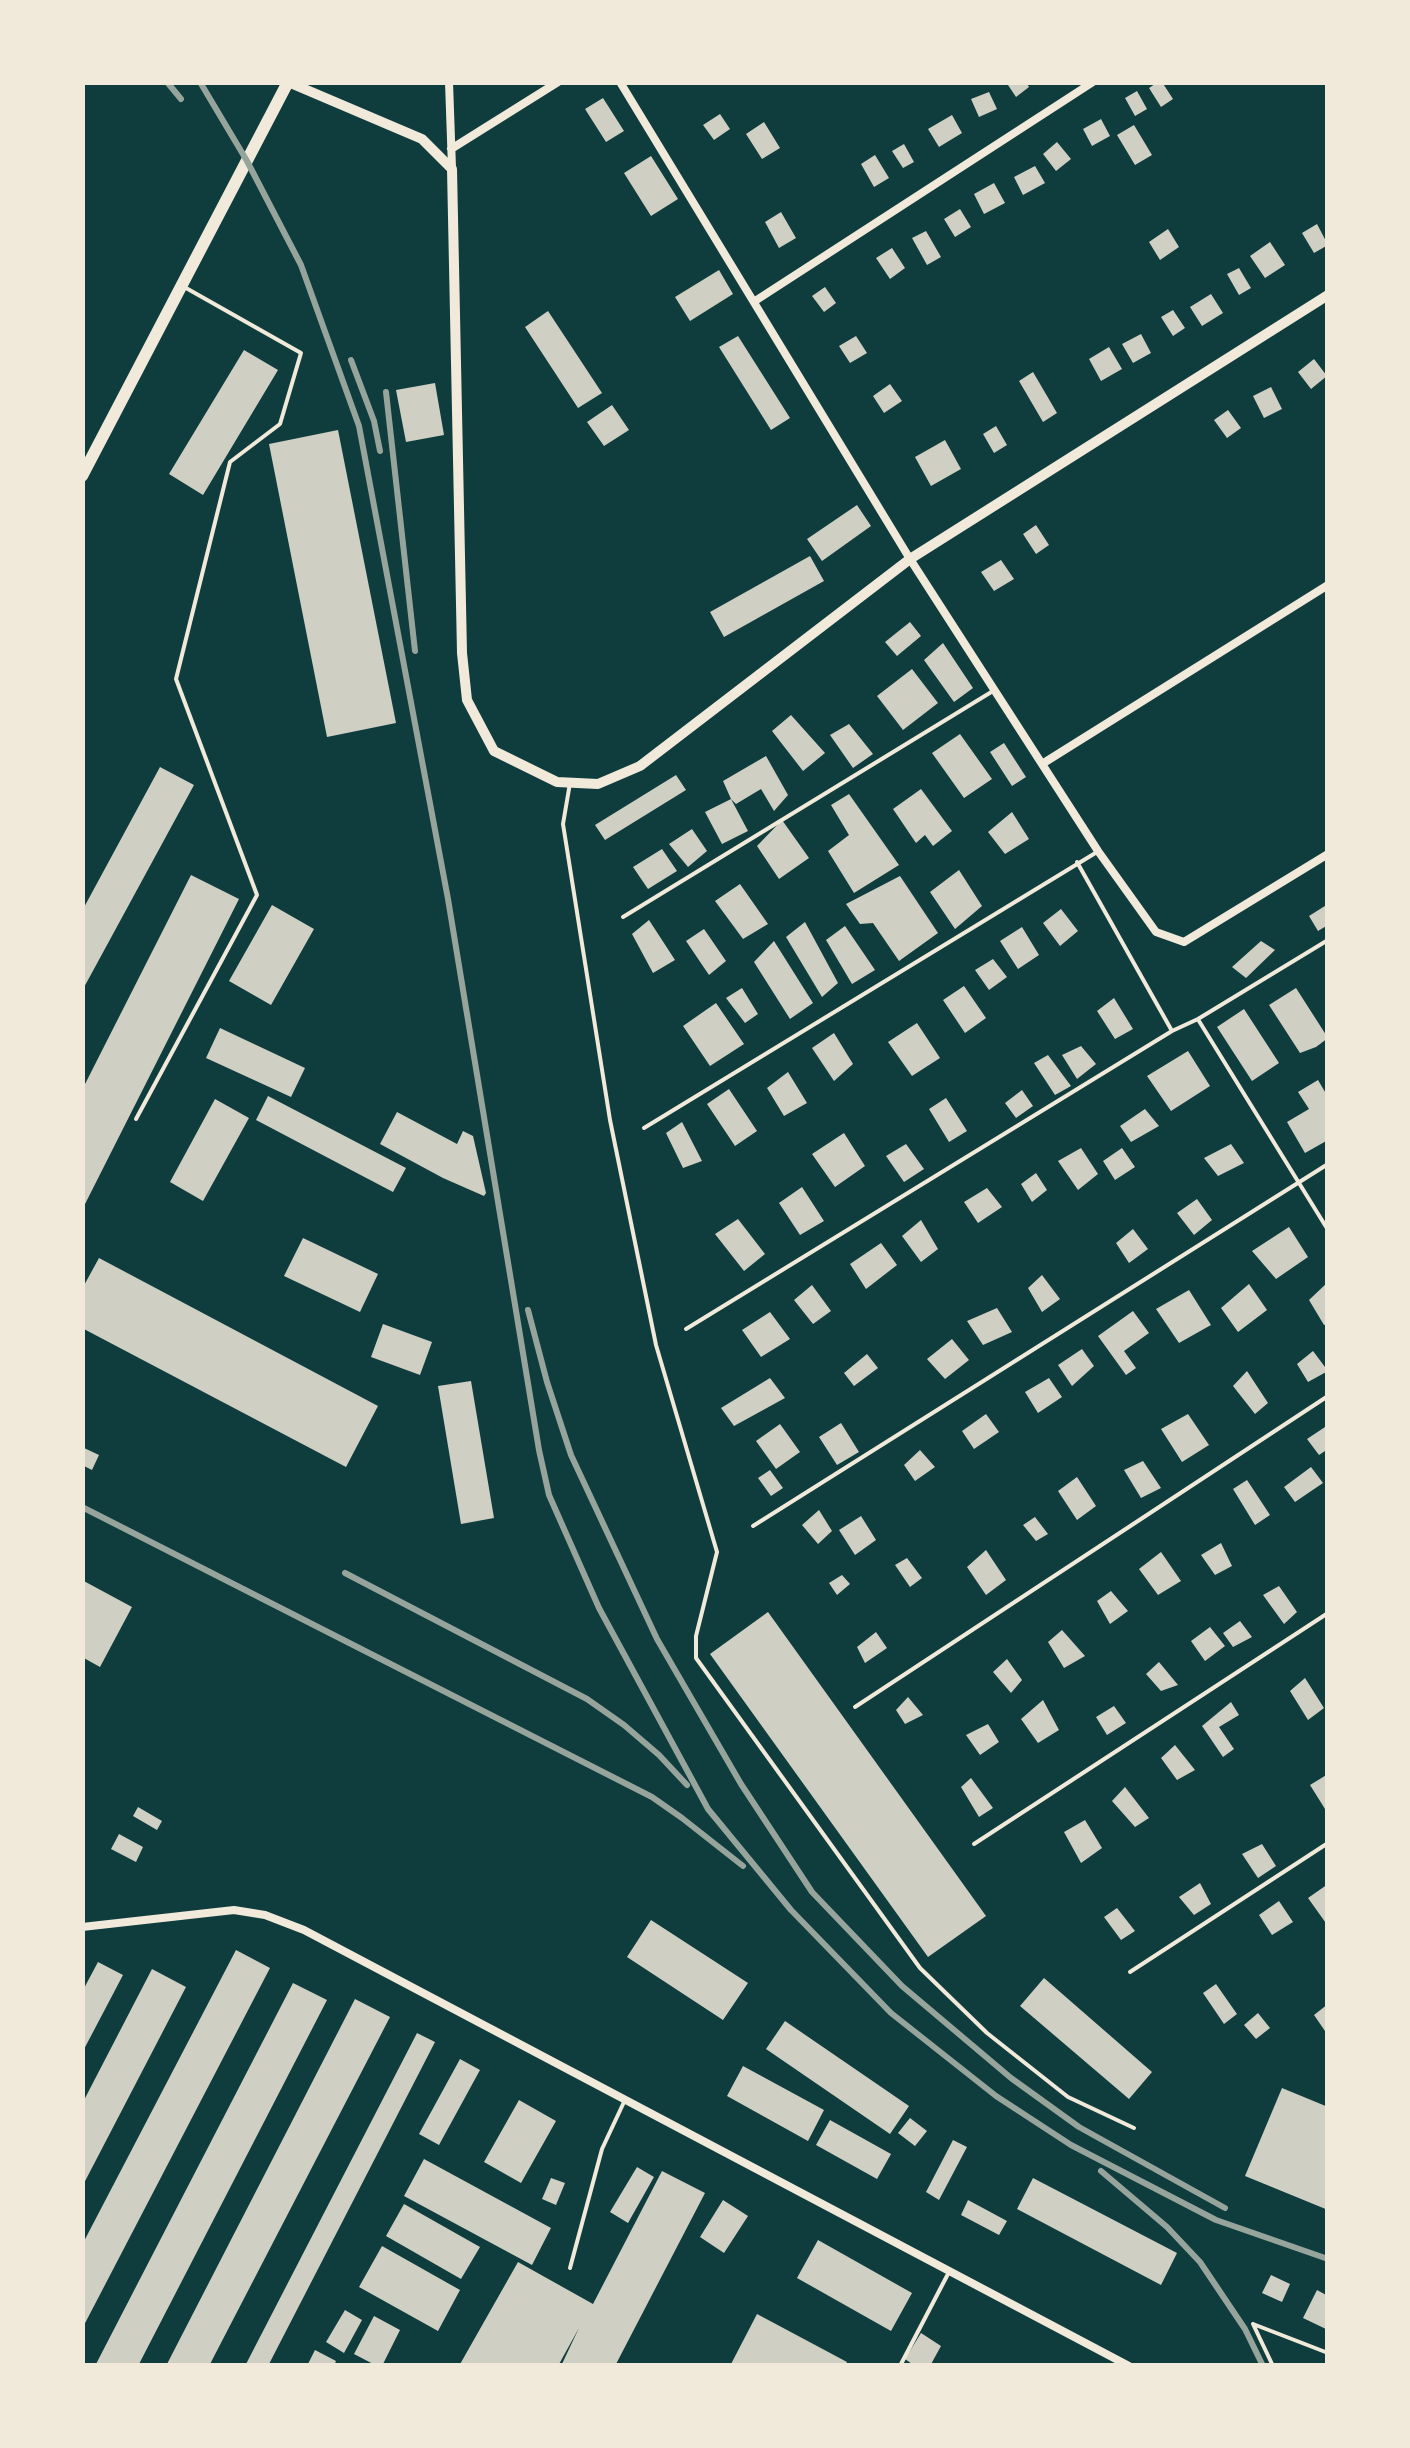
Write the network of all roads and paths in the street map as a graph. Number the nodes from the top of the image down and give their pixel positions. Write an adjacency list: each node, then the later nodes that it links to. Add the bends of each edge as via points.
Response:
1 (449, 82): 6 (street)
2 (558, 82): 6 (street)
3 (620, 82): 10 (street)
4 (1094, 82): 10 (street)
5 (288, 83): 7 (street, via 422,138); 8 (main road)
6 (451, 148): 7 (street)
7 (452, 169): 16 (street, via 467,700 494,751)
8 (182, 286): 11 (main road); 24 (lane, via 301,352 280,424 230,462 176,679 257,895)
9 (1328, 295): 12 (street)
10 (755, 301): 12 (street)
11 (82, 476)
12 (910, 559): 14 (street); 16 (street, via 640,766 598,784)
13 (1328, 585): 15 (street)
14 (994, 691): 15 (street); 20 (lane)
15 (1042, 764): 17 (street)
16 (570, 783): 39 (lane, via 562,824 610,1120 656,1345 718,1552 696,1658 920,1968 1068,2097)
17 (1098, 851): 18 (street, via 1156,932 1184,942); 19 (lane)
18 (1328, 854)
19 (1077, 862): 23 (lane); 25 (lane)
20 (623, 916)
21 (1328, 940): 22 (lane)
22 (1198, 1019): 23 (lane); 27 (lane)
23 (1172, 1031): 29 (lane)
24 (136, 1118)
25 (644, 1128)
26 (1328, 1164): 27 (lane)
27 (1298, 1181): 28 (lane); 31 (lane)
28 (1328, 1230)
29 (686, 1329)
30 (1328, 1396): 33 (lane)
31 (753, 1526)
32 (1328, 1613): 35 (lane)
33 (855, 1708)
34 (1328, 1843): 37 (lane)
35 (974, 1844)
36 (82, 1926): 38 (street, via 234,1910 265,1915)
37 (1130, 1972)
38 (625, 2100): 40 (lane, via 602,2149); 41 (street)
39 (1134, 2128)
40 (570, 2268)
41 (950, 2271): 43 (lane); 44 (street)
42 (1328, 2353): 45 (lane, via 1253,2324)
43 (900, 2366)
44 (1129, 2366)
45 (1273, 2366)

